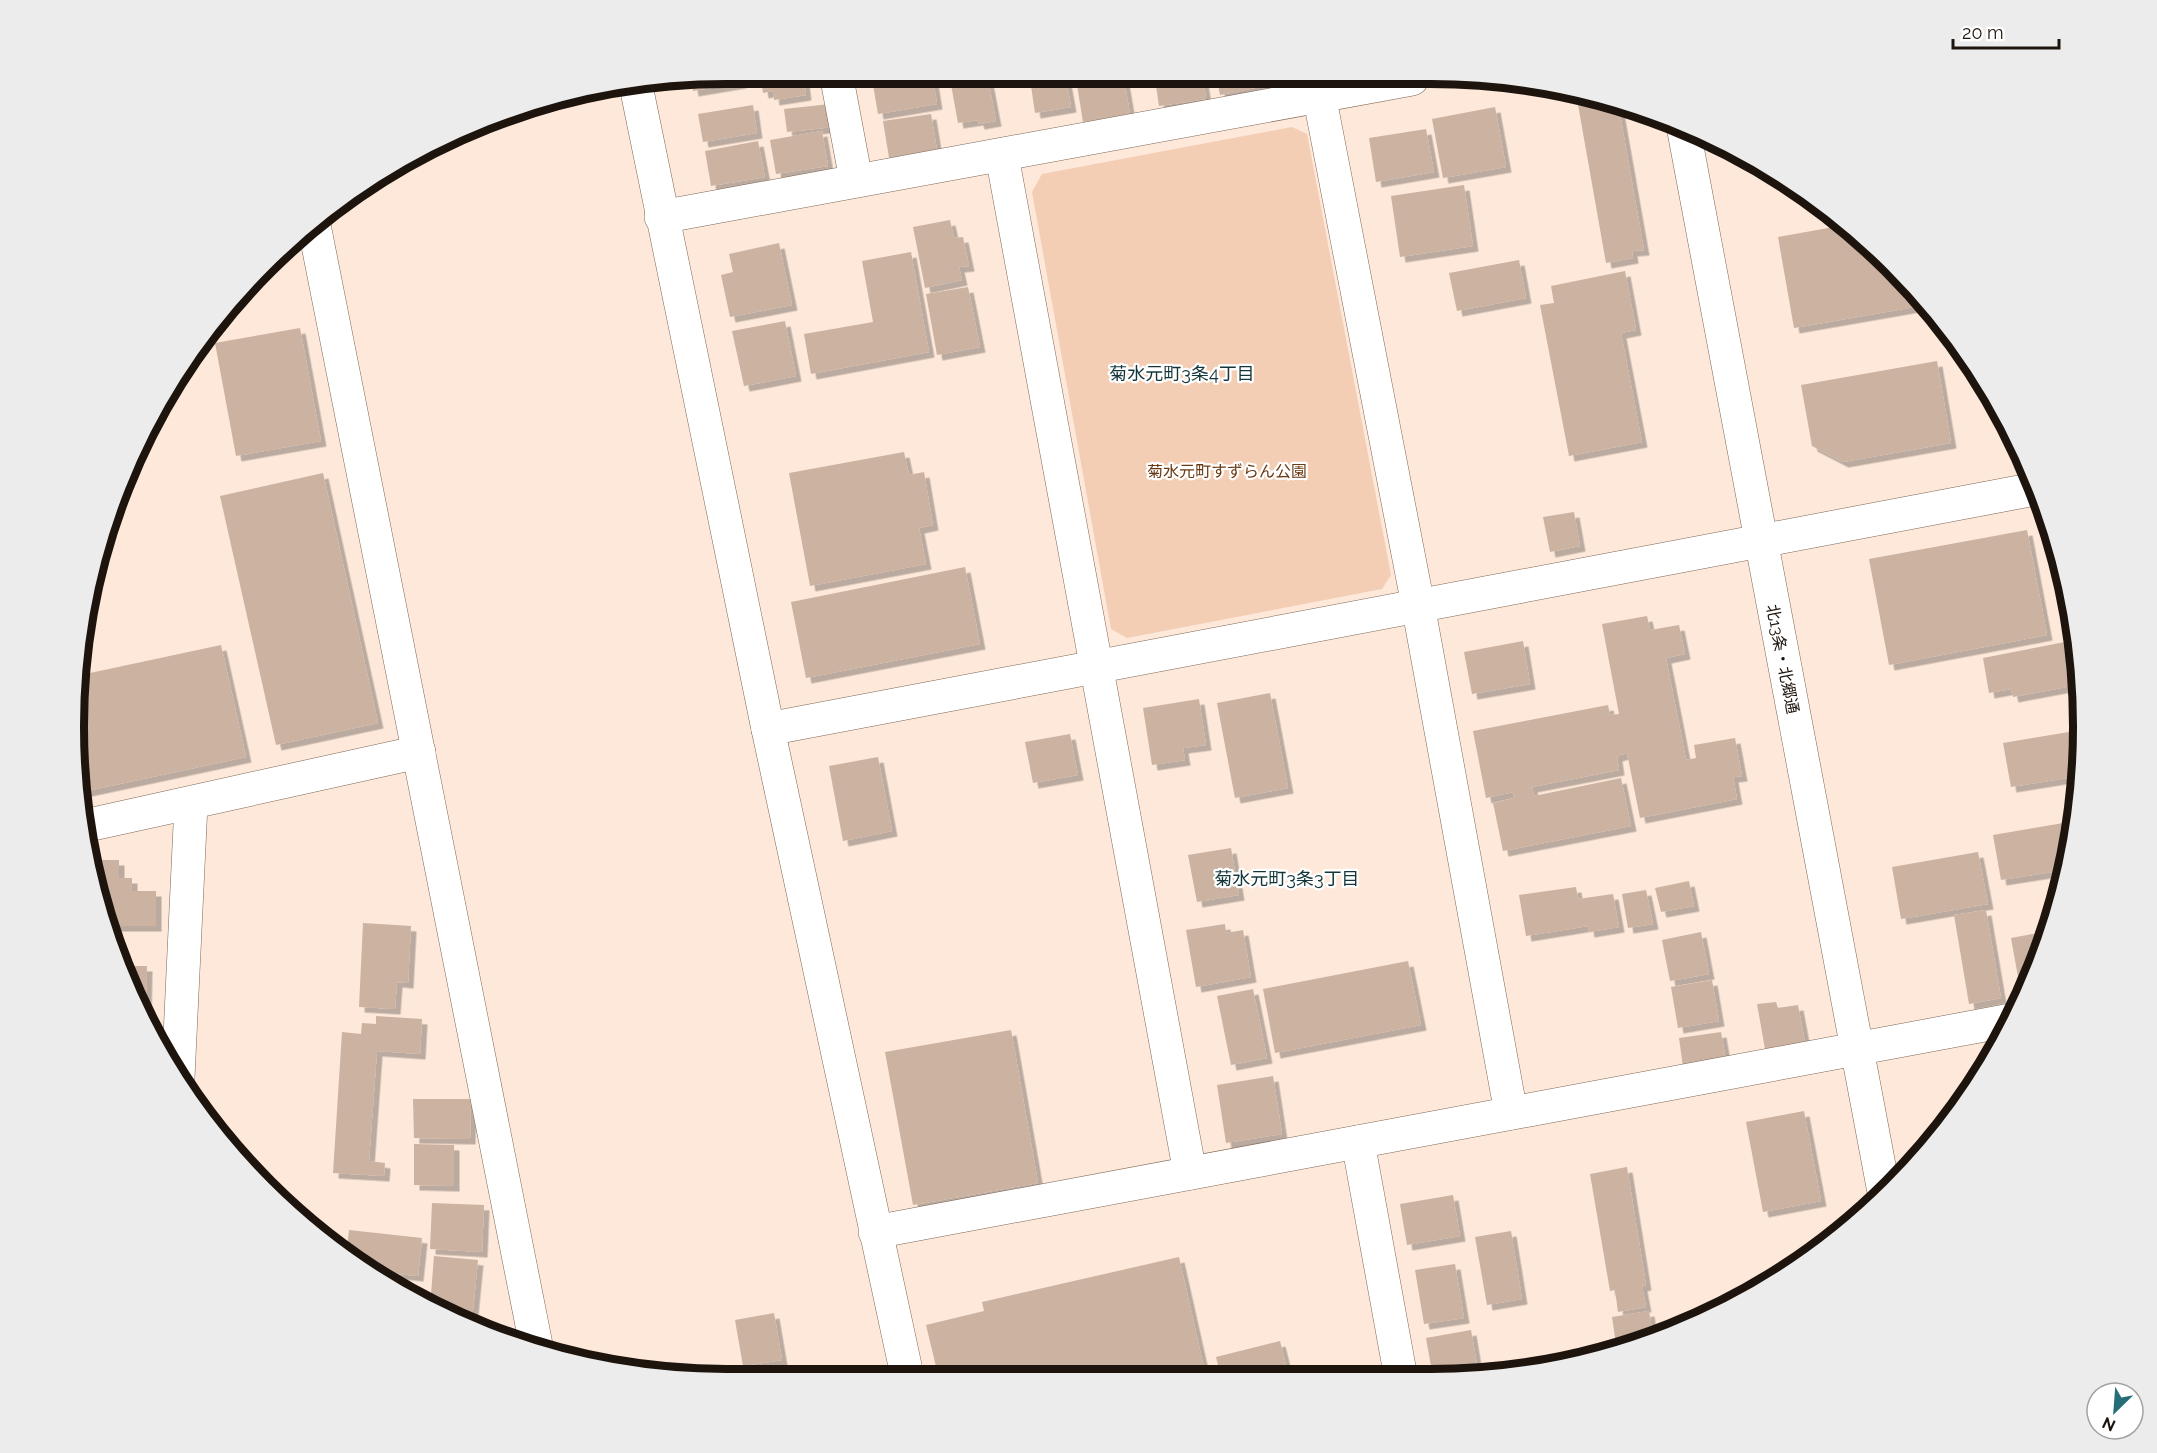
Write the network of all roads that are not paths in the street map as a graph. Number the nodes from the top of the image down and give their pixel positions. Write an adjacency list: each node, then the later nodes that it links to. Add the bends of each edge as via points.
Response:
1 (838, 84): 7 (street)
2 (1359, 84): 3 (street)
3 (1317, 88): 6 (street); 12 (street)
4 (637, 90): 8 (street)
5 (1685, 137): 11 (street, 北13条・北郷通)
6 (1002, 156): 7 (street); 13 (street)
7 (856, 180): 8 (street)
8 (662, 217): 14 (street)
9 (316, 233): 15 (street)
10 (2028, 490): 11 (street)
11 (1760, 540): 12 (street); 19 (street, 北13条・北郷通)
12 (1418, 606): 13 (street); 21 (street)
13 (1095, 667): 14 (street); 23 (street)
14 (768, 729): 25 (street)
15 (419, 752): 16 (street); 26 (street)
16 (190, 804): 17 (street); 20 (street)
17 (91, 824)
18 (2001, 1022): 19 (street)
19 (1857, 1049): 21 (street); 24 (street, 北13条・北郷通)
20 (179, 1062)
21 (1511, 1113): 22 (street)
22 (1358, 1142): 23 (street); 28 (street)
23 (1190, 1173): 25 (street)
24 (1882, 1183)
25 (875, 1232): 27 (street)
26 (535, 1339)
27 (906, 1369)
28 (1399, 1369)

